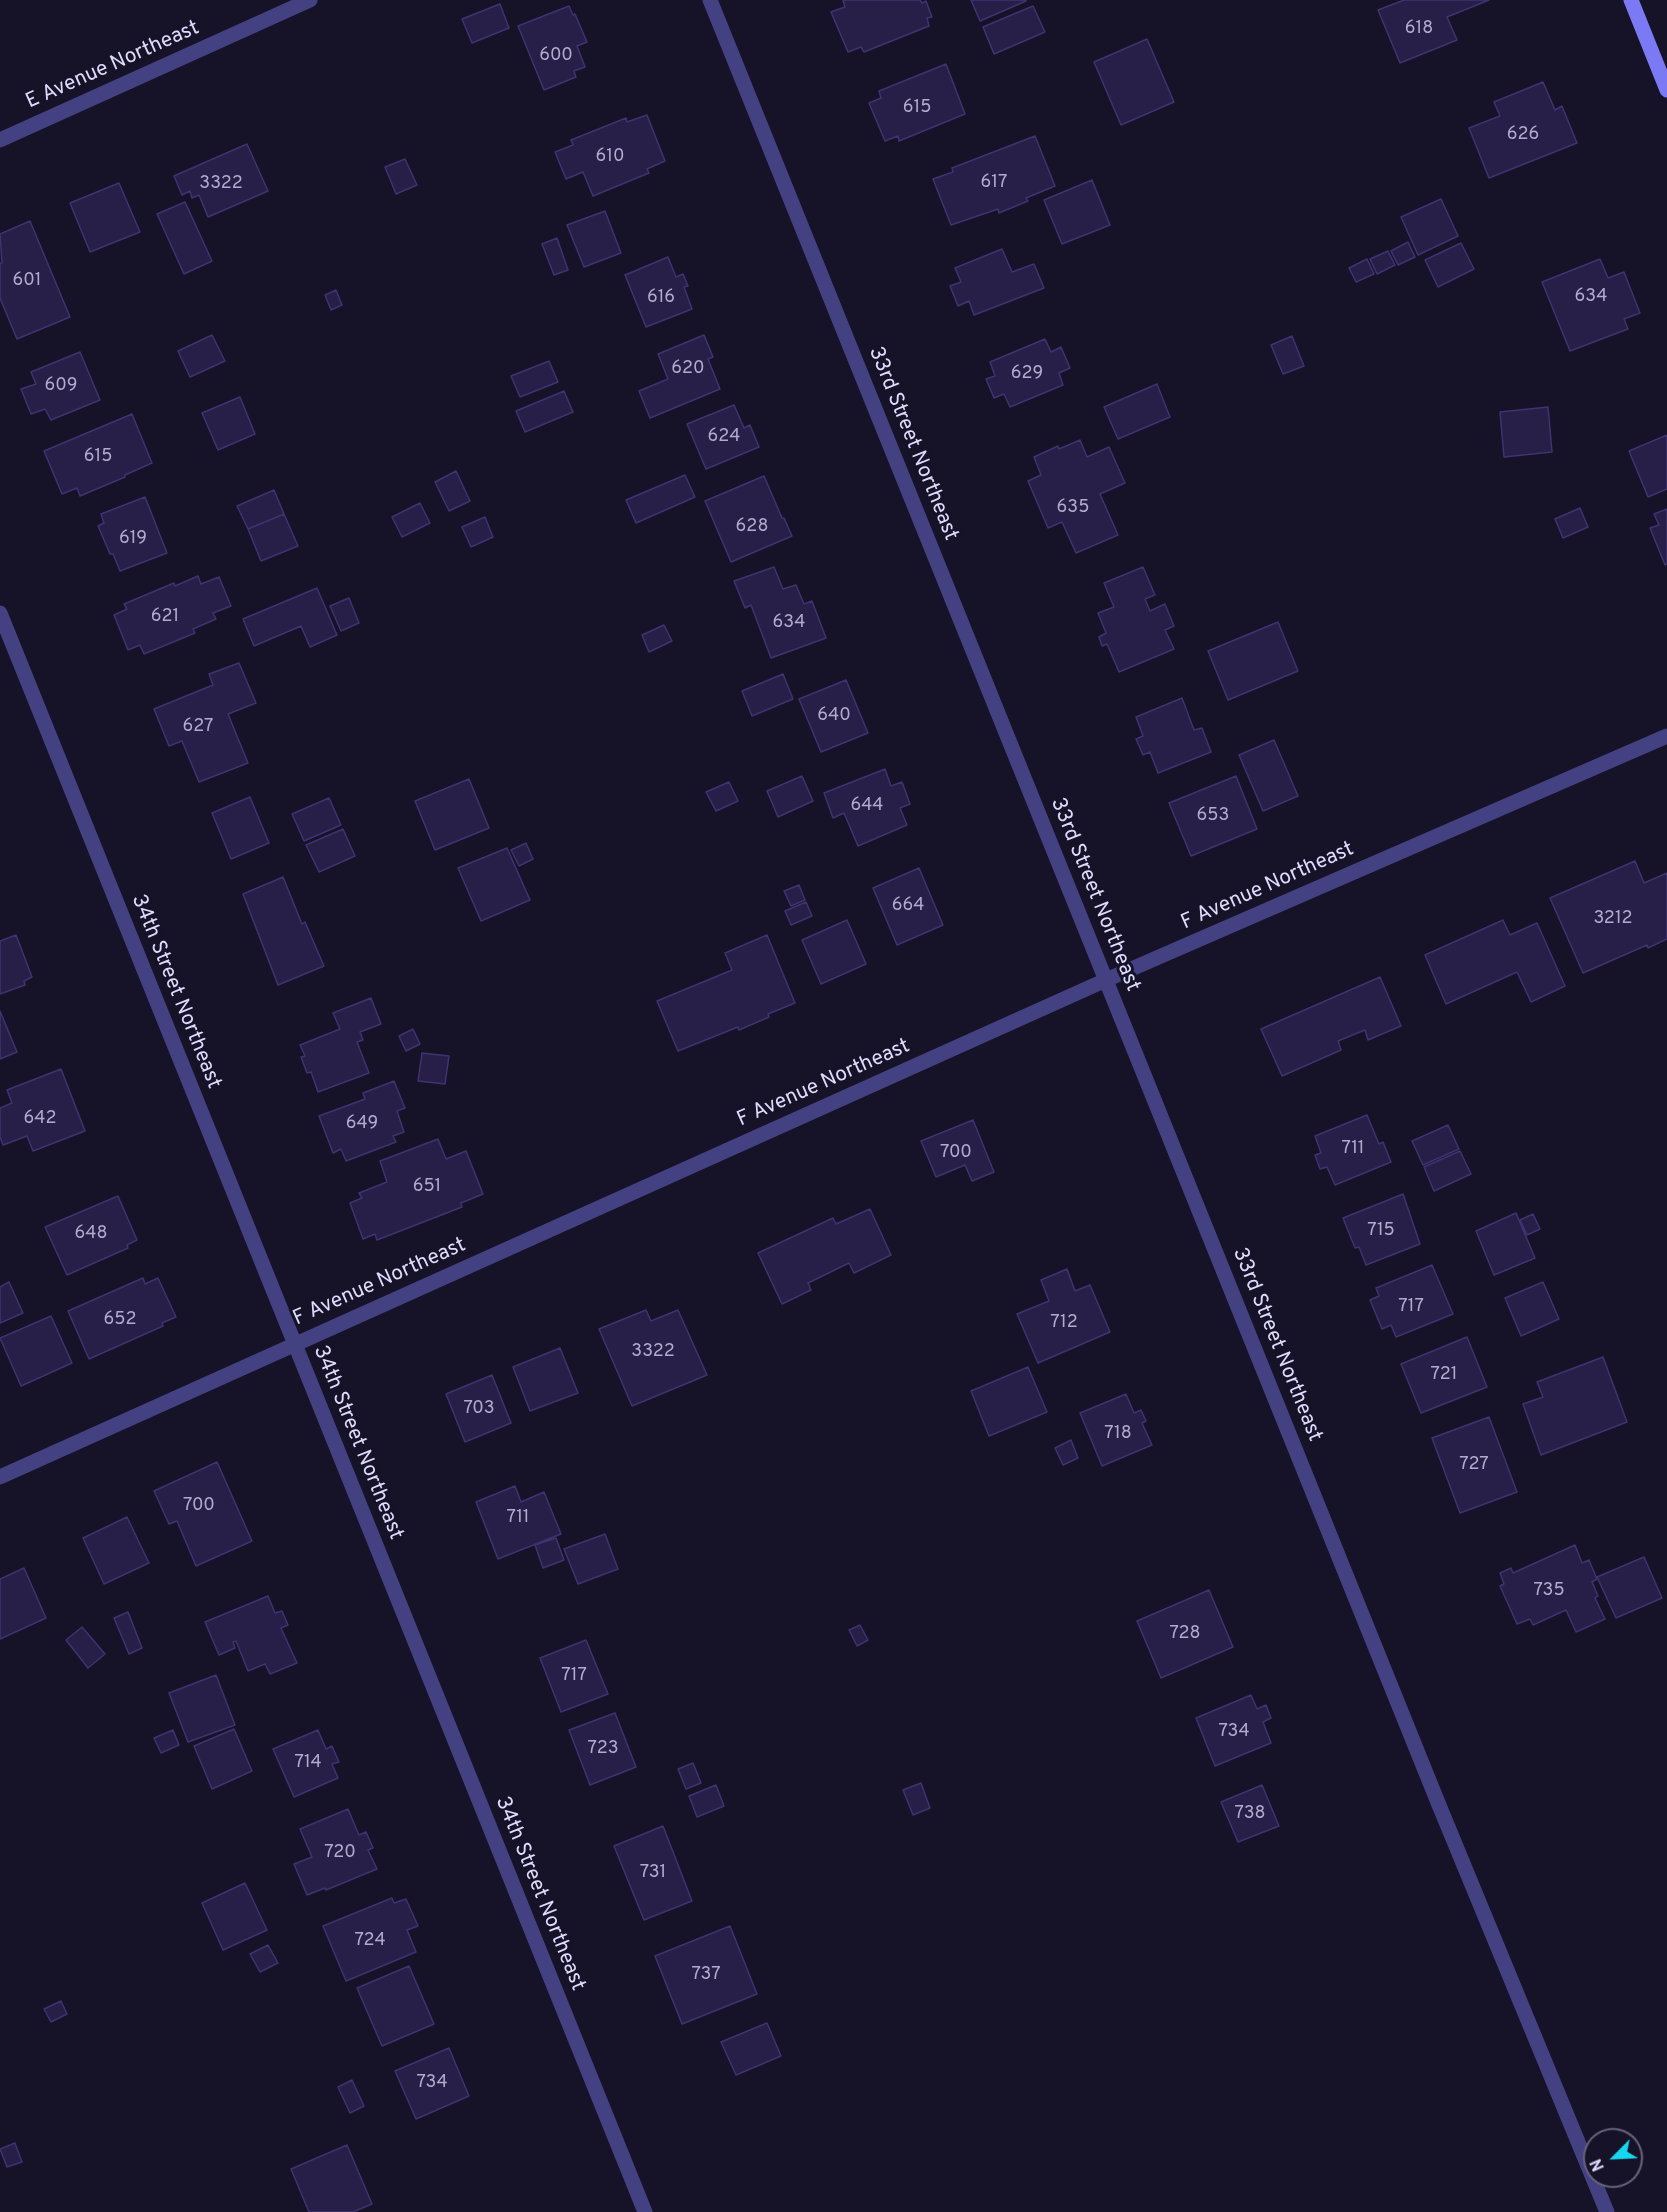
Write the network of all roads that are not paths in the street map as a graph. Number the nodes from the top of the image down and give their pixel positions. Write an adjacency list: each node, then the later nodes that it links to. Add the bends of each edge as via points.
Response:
1 (310, 0): 5 (street, E Avenue Northeast)
2 (710, 0): 8 (street, 33rd Street Northeast)
3 (1630, 0): 4 (main road)
4 (1667, 90)
5 (0, 140)
6 (0, 613): 9 (street, 34th Street Northeast)
7 (1667, 736): 8 (street, F Avenue Northeast)
8 (1106, 980): 9 (street, F Avenue Northeast); 12 (street, 33rd Street Northeast)
9 (295, 1344): 10 (street, F Avenue Northeast); 11 (street, 34th Street Northeast)
10 (0, 1477)
11 (645, 2212)
12 (1607, 2212)

